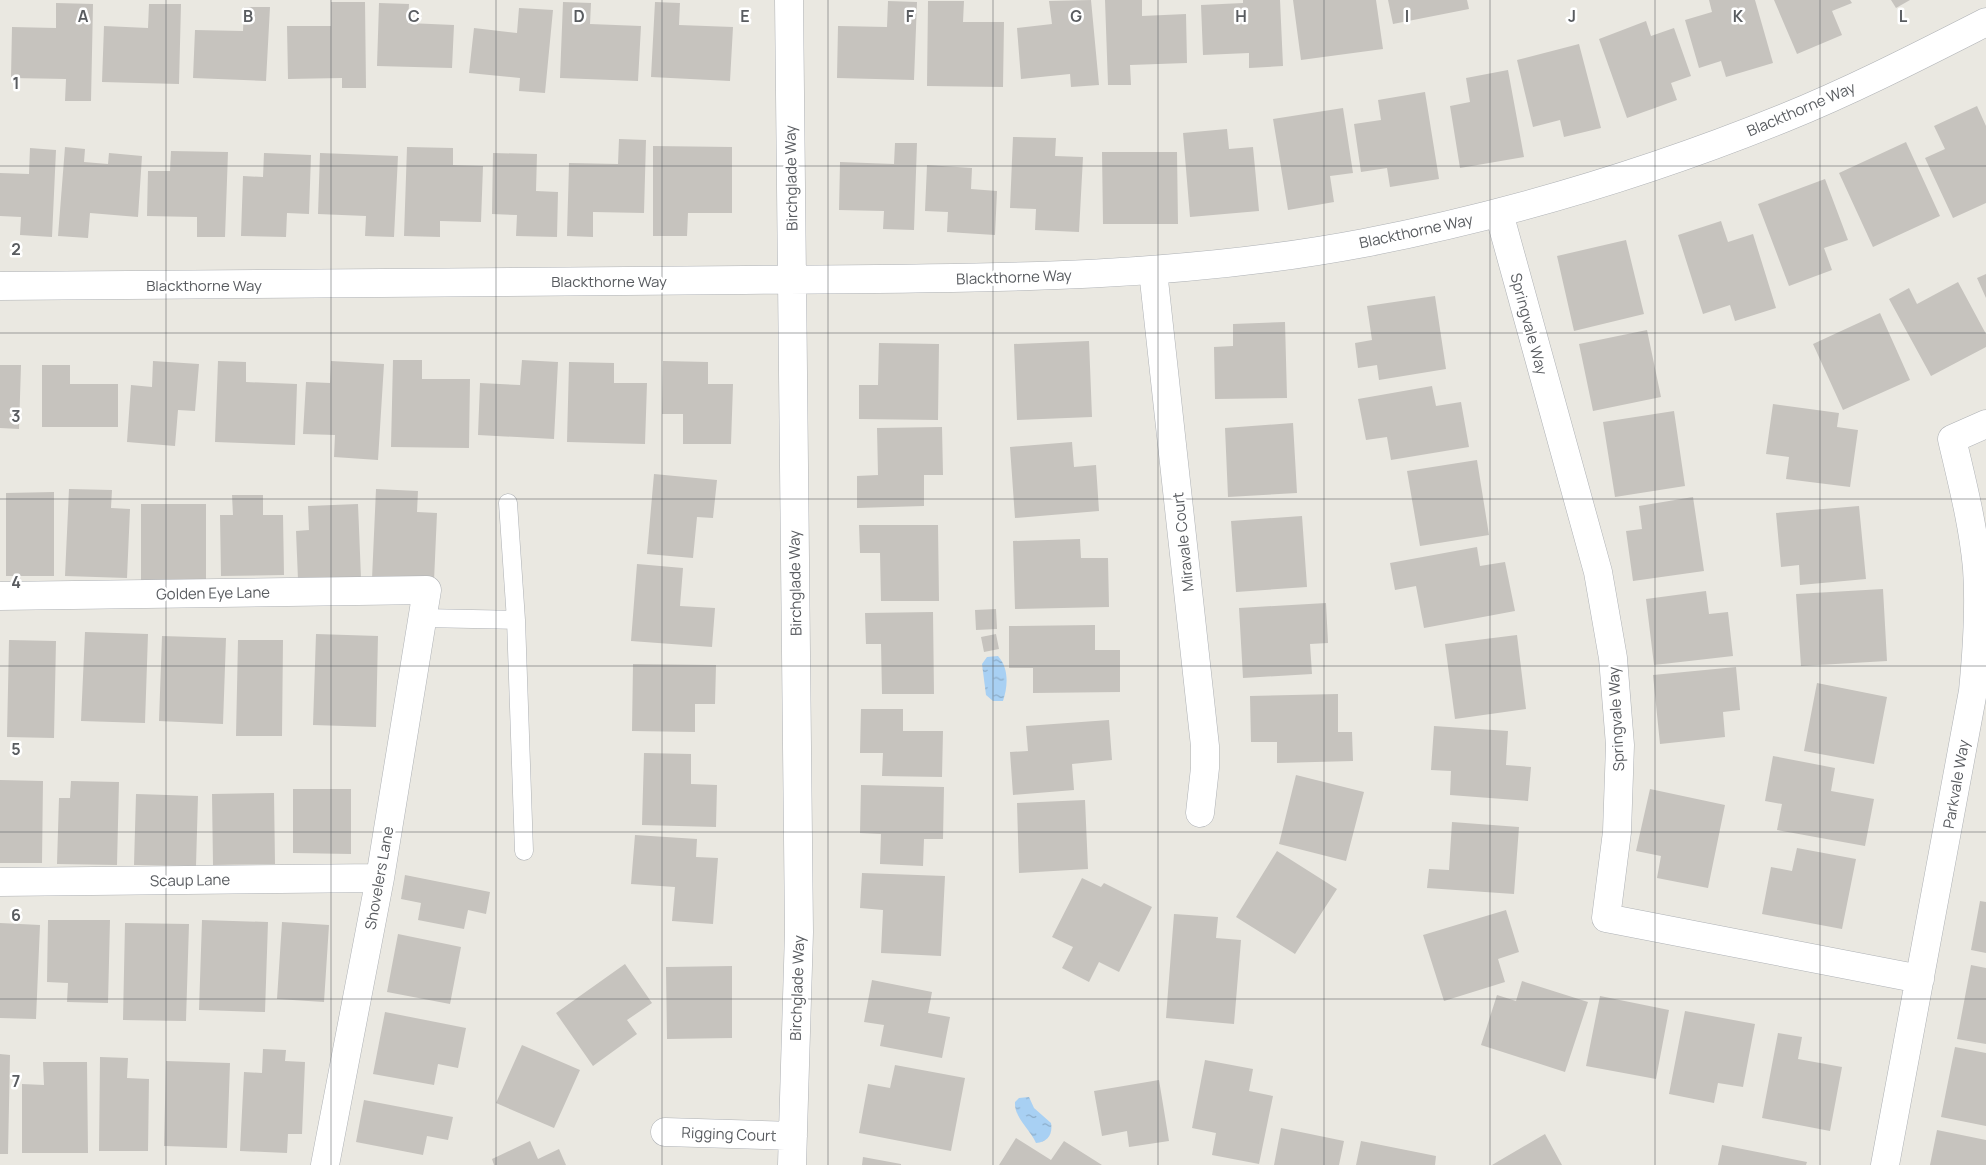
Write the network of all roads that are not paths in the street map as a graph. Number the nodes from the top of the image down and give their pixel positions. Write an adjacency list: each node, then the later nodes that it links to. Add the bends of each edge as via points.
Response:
1 (789, 0): 5 (street, Birchglade Way)
2 (1986, 22): 3 (street, Blackthorne Way, via 1888,72 1787,117 1578,191)
3 (1498, 213): 4 (street, Blackthorne Way, via 1362,243); 17 (street, Springvale Way, via 1598,572 1613,658 1619,764 1617,832 1606,918)
4 (1153, 271): 5 (street, Blackthorne Way, via 1031,278); 13 (street, Miravale Court, via 1205,746)
5 (792, 280): 6 (street, Blackthorne Way); 19 (street, Birchglade Way, via 799,932)
6 (0, 286)
7 (1986, 424): 17 (street, Parkvale Way, via 1952,439 1977,569 1978,630 1973,691)
8 (508, 503): 12 (lane)
9 (427, 590): 10 (street, Golden Eye Lane); 11 (street, Shovelers Lane)
10 (0, 596)
11 (422, 618): 12 (lane); 15 (street, Shovelers Lane)
12 (516, 620): 14 (lane)
13 (1200, 813)
14 (524, 851)
15 (380, 878): 16 (street, Scaup Lane); 20 (street, Shovelers Lane)
16 (0, 882)
17 (1920, 979): 22 (street, Parkvale Way)
18 (665, 1132): 19 (street, Rigging Court)
19 (793, 1136): 21 (street, Birchglade Way)
20 (325, 1165)
21 (792, 1165)
22 (1885, 1165)

